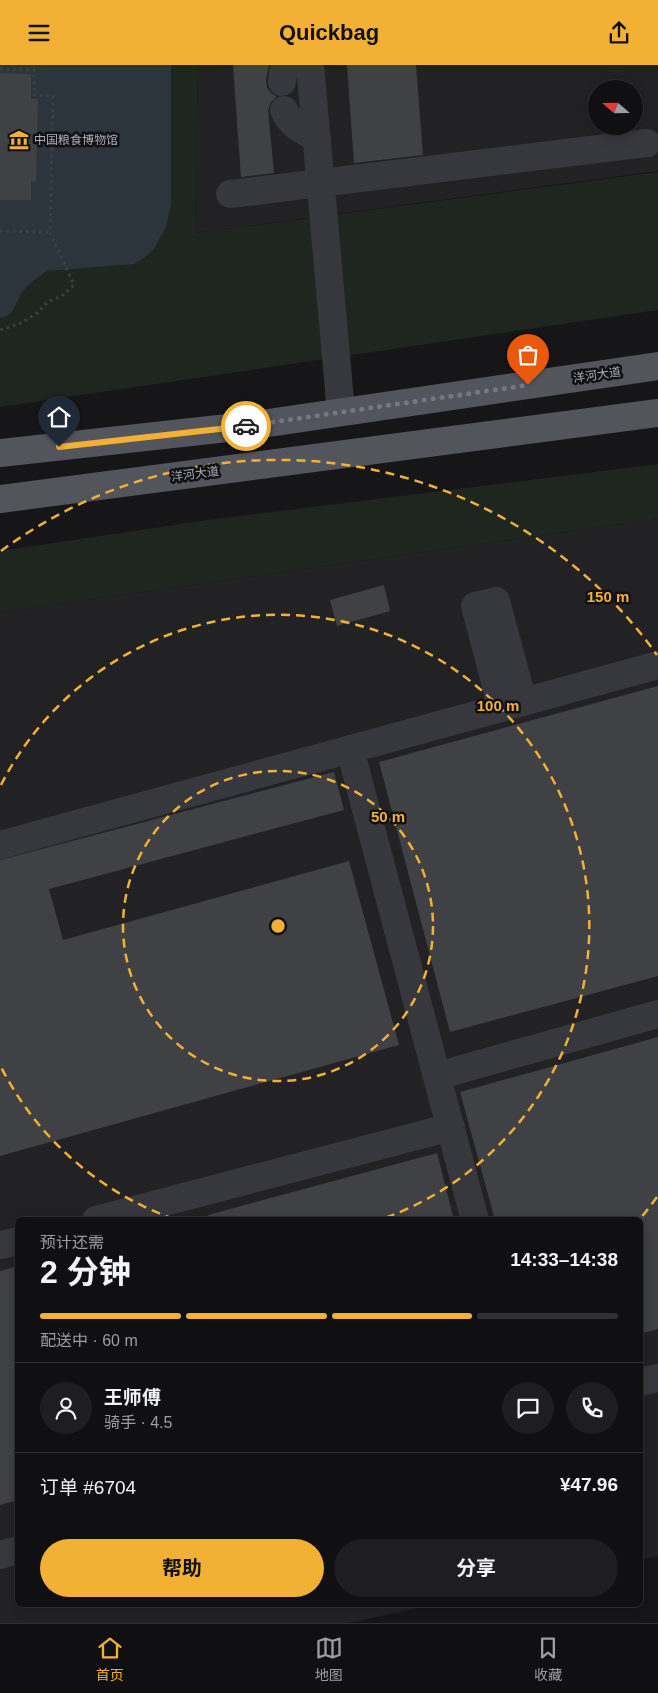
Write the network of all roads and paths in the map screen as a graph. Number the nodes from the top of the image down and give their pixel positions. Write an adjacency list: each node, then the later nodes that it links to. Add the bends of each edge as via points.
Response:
1 (310, 65): 4 (lane)
2 (0, 69): 9 (path, via 34,70 34,95 52,96)
3 (284, 110): 4 (lane, via 295,125)
4 (317, 138): 6 (lane)
5 (647, 143): 6 (lane)
6 (321, 184): 7 (lane); 12 (lane)
7 (230, 194)
8 (0, 231): 9 (path)
9 (50, 232): 10 (path, via 74,285 28,319)
10 (0, 330)
11 (658, 366): 12 (main road, 洋河大道)
12 (341, 412): 14 (main road, 洋河大道, via 255,425)
13 (658, 413): 15 (main road, 洋河大道)
14 (0, 453)
15 (0, 499)
16 (658, 665): 17 (lane)
17 (350, 749): 18 (lane); 20 (lane)
18 (0, 845)
19 (658, 1014): 20 (lane)
20 (437, 1077): 21 (lane)
21 (450, 1127): 22 (lane); 23 (lane)
22 (107, 1217)
23 (474, 1217)
24 (15, 1242): 25 (lane)
25 (0, 1245)
26 (658, 1377): 27 (lane)
27 (643, 1381)
28 (15, 1551): 29 (lane)
29 (0, 1555)

